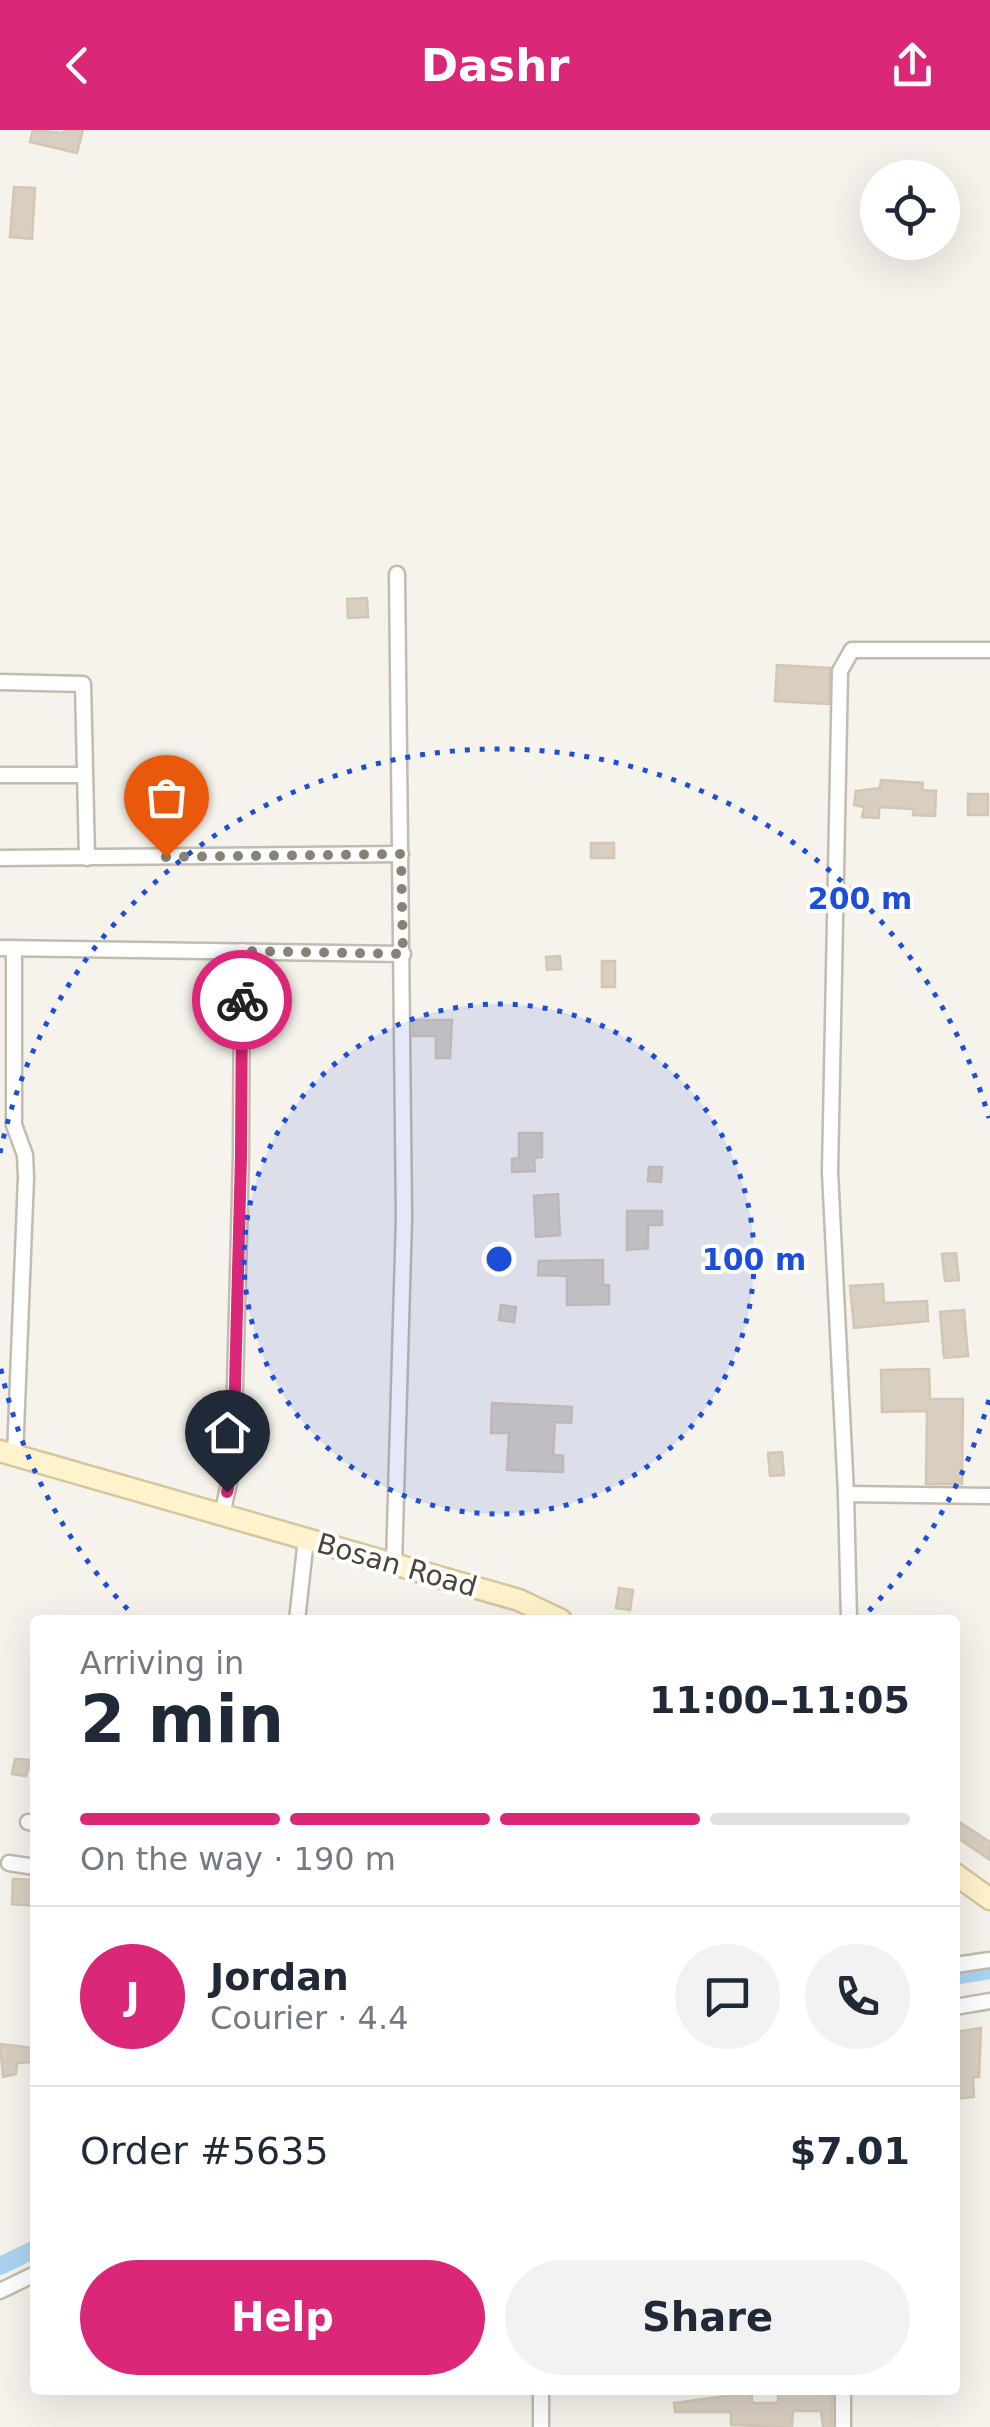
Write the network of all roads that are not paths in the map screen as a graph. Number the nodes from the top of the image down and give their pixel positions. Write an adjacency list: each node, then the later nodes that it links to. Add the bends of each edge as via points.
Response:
1 (397, 574): 6 (street)
2 (990, 650): 13 (street, via 852,650 840,671 830,1172)
3 (0, 682): 4 (street, via 83,684)
4 (85, 774): 5 (street); 8 (street)
5 (0, 775)
6 (401, 854): 8 (street); 11 (street)
7 (0, 858): 8 (street)
8 (87, 858)
9 (7, 948): 10 (street); 12 (street, via 14,1125 26,1154)
10 (242, 951): 11 (street); 15 (street, via 234,1425)
11 (403, 954): 17 (street)
12 (7, 1454): 15 (main road, Bosan Road)
13 (846, 1494): 14 (street); 20 (street)
14 (990, 1496)
15 (222, 1515): 16 (main road, Bosan Road)
16 (306, 1540): 17 (main road, Bosan Road); 18 (street)
17 (394, 1564): 19 (main road, Bosan Road)
18 (297, 1615)
19 (550, 1615)
20 (849, 1615)
21 (10, 1863): 22 (street)
22 (30, 1866)
23 (960, 1877): 24 (main road)
24 (990, 1898)
25 (990, 1960): 26 (street)
26 (960, 1964)
27 (990, 2001): 28 (street)
28 (960, 2006)
29 (30, 2276): 30 (street)
30 (0, 2291)
31 (541, 2395): 33 (street)
32 (844, 2395): 34 (street)
33 (541, 2427)
34 (843, 2427)

